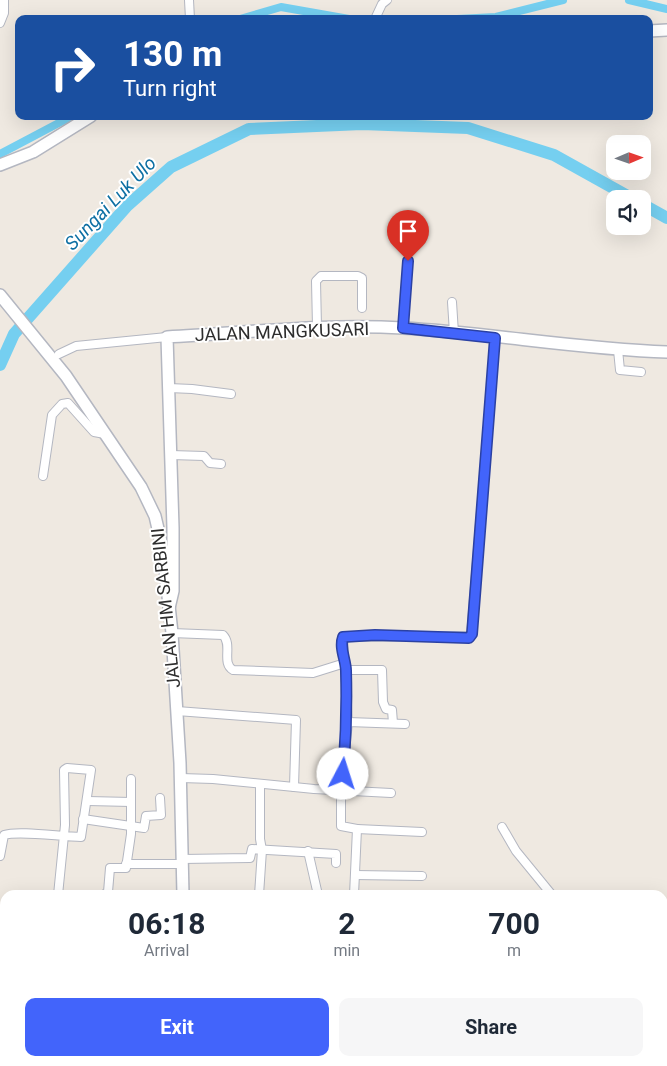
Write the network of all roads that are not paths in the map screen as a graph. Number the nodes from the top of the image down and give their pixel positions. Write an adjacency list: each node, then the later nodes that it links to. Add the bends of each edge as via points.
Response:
1 (4, 0): 6 (street)
2 (189, 0): 4 (street)
3 (387, 0): 5 (street)
4 (190, 15)
5 (378, 15)
6 (0, 23)
7 (653, 30): 8 (main road)
8 (667, 30)
9 (85, 120): 10 (main road, via 33,152)
10 (0, 165)
11 (408, 261): 16 (street)
12 (0, 295): 22 (main road, JALAN HM SARBINI)
13 (452, 302): 17 (street)
14 (362, 308): 15 (street, via 363,280 360,277 319,276 316,281)
15 (316, 327): 16 (main road, JALAN MANGKUSARI); 18 (main road, JALAN MANGKUSARI)
16 (403, 328): 17 (main road, JALAN MANGKUSARI)
17 (454, 333): 19 (main road, JALAN MANGKUSARI)
18 (167, 337): 22 (street, via 76,346); 24 (main road)
19 (495, 338): 20 (main road, JALAN MANGKUSARI); 32 (street, via 471,636 344,636)
20 (618, 350): 21 (main road, JALAN MANGKUSARI); 23 (street, via 620,370)
21 (667, 352)
22 (54, 353): 26 (main road, JALAN HM SARBINI)
23 (641, 372)
24 (169, 388): 25 (street); 27 (main road)
25 (231, 394)
26 (105, 434): 29 (street, via 94,432 68,403 62,404 52,415); 30 (main road, JALAN HM SARBINI, via 141,487 155,516 163,550)
27 (171, 455): 28 (street, via 204,456 210,463); 30 (main road, via 173,579)
28 (220, 464)
29 (43, 476)
30 (169, 608): 31 (main road, JALAN HM SARBINI)
31 (172, 633): 32 (street, via 223,636 228,642 228,662 233,670 314,673); 33 (main road, JALAN HM SARBINI)
32 (346, 667): 34 (street); 35 (street, via 382,670 383,702 386,709 392,710)
33 (177, 711): 37 (main road, JALAN HM SARBINI); 40 (street, via 296,720)
34 (348, 722): 35 (street); 41 (street)
35 (393, 723): 36 (street)
36 (404, 724)
37 (180, 778): 39 (street); 56 (main road, JALAN HM SARBINI)
38 (131, 779): 45 (street)
39 (260, 785): 40 (street); 53 (street)
40 (294, 787): 41 (street)
41 (341, 791): 42 (street); 49 (street, via 341,828)
42 (391, 793)
43 (160, 798): 47 (street, via 161,815 146,816 144,828)
44 (88, 802): 45 (street); 46 (street, via 85,802); 52 (street, via 91,770 65,769)
45 (131, 802): 47 (street)
46 (83, 819): 47 (street); 52 (street, via 81,837)
47 (132, 825): 58 (street)
48 (502, 827): 67 (street)
49 (357, 829): 50 (street); 59 (street)
50 (422, 832)
51 (2, 833): 52 (street); 55 (street)
52 (64, 837): 61 (street)
53 (262, 850): 54 (street); 56 (street, via 252,849 250,858); 64 (street)
54 (308, 852): 57 (street, via 336,854); 65 (street)
55 (0, 856)
56 (182, 862): 58 (street); 63 (main road, JALAN HM SARBINI)
57 (336, 863)
58 (126, 864): 62 (street, via 126,868 110,868)
59 (355, 875): 60 (street); 66 (street)
60 (422, 876)
61 (59, 890)
62 (108, 890)
63 (183, 890)
64 (259, 890)
65 (317, 890)
66 (354, 890)
67 (548, 890)

